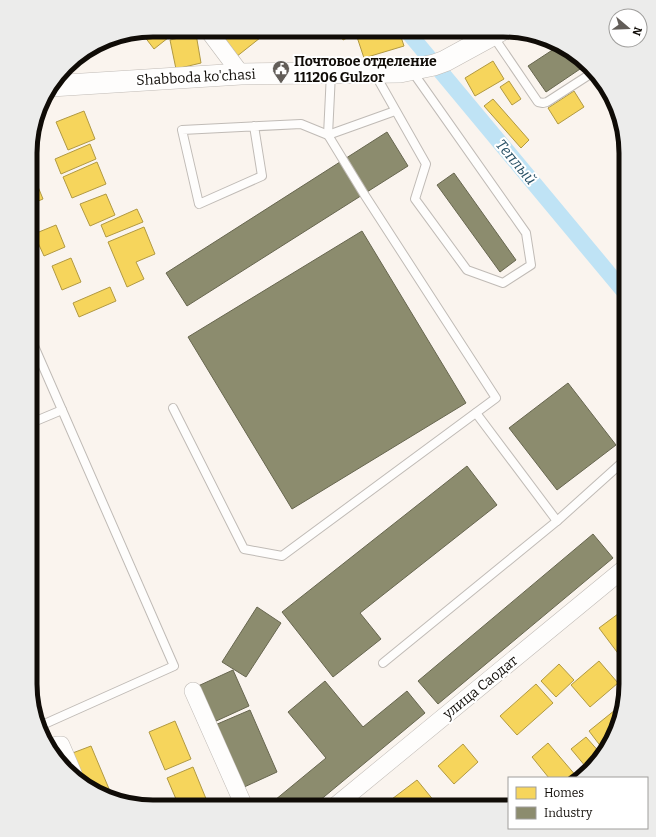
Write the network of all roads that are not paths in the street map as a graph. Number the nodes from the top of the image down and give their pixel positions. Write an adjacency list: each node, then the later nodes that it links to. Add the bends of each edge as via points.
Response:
1 (213, 37): 7 (street)
2 (489, 37): 4 (street, Shabboda ko'chasi, via 440,63)
3 (498, 37): 8 (lane, via 538,102 547,102)
4 (411, 70): 5 (street, Shabboda ko'chasi); 10 (lane, via 526,233 531,265 503,283 467,270 416,199 426,164)
5 (374, 72): 6 (street, Shabboda ko'chasi); 10 (lane)
6 (332, 73): 7 (street, Shabboda ko'chasi); 12 (lane)
7 (241, 74): 9 (street, Shabboda ko'chasi)
8 (589, 75)
9 (60, 85)
10 (395, 111): 12 (lane)
11 (254, 126): 11 (lane, via 182,130 199,204 262,176); 12 (lane, via 301,124)
12 (328, 135): 16 (lane, via 496,398)
13 (37, 353): 15 (lane)
14 (173, 408): 16 (lane, via 244,549 282,556)
15 (62, 410): 17 (lane); 23 (lane, via 174,666)
16 (476, 413): 19 (lane)
17 (37, 420)
18 (619, 465): 19 (lane)
19 (557, 521): 21 (lane)
20 (619, 573): 27 (street, улица Саодат)
21 (383, 663)
22 (193, 691): 26 (street)
23 (45, 724)
24 (55, 745): 25 (street, via 62,745)
25 (70, 764)
26 (241, 800)
27 (341, 800)

